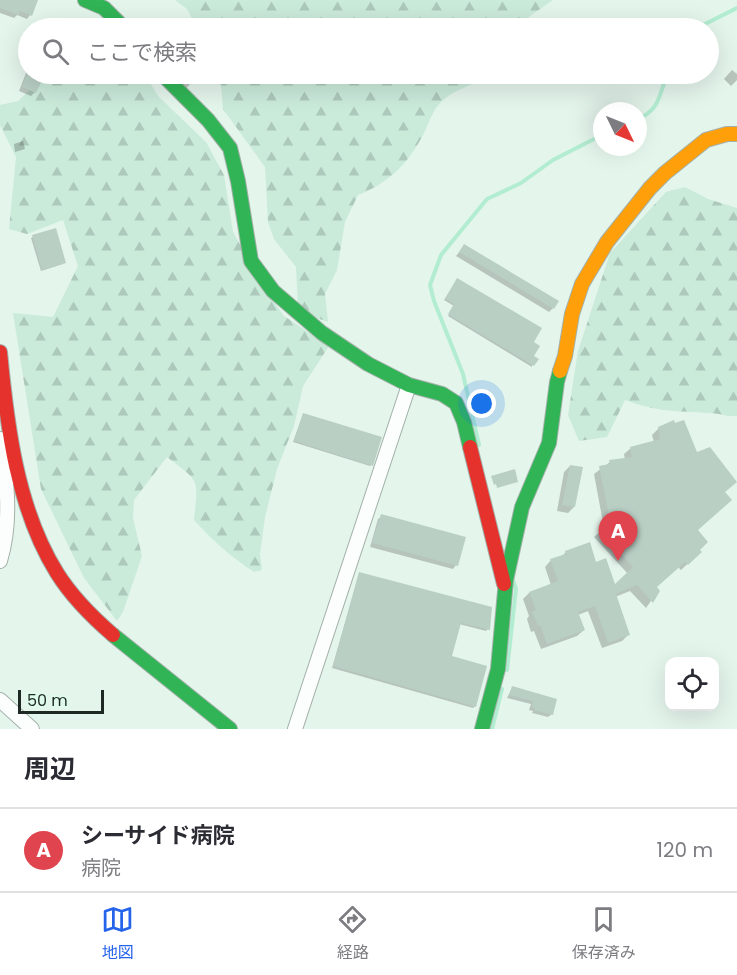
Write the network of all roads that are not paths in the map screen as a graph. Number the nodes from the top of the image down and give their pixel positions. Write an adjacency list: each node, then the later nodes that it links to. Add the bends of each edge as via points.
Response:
1 (85, 0): 2 (street, via 104,8)
2 (114, 18)
3 (172, 84): 6 (street, via 231,148 251,261 273,291 322,333 368,364)
4 (737, 134): 9 (street, via 706,140 664,173 606,242 582,284 557,382 549,442 522,507)
5 (0, 352): 12 (street, via 19,477 51,561 73,596 106,630)
6 (409, 385): 9 (street, via 442,394 456,403); 13 (street)
7 (0, 439): 8 (street, via 8,522)
8 (0, 561)
9 (505, 585): 14 (street, via 498,669)
10 (0, 700): 11 (street)
11 (32, 729)
12 (230, 729)
13 (295, 729)
14 (483, 729)

